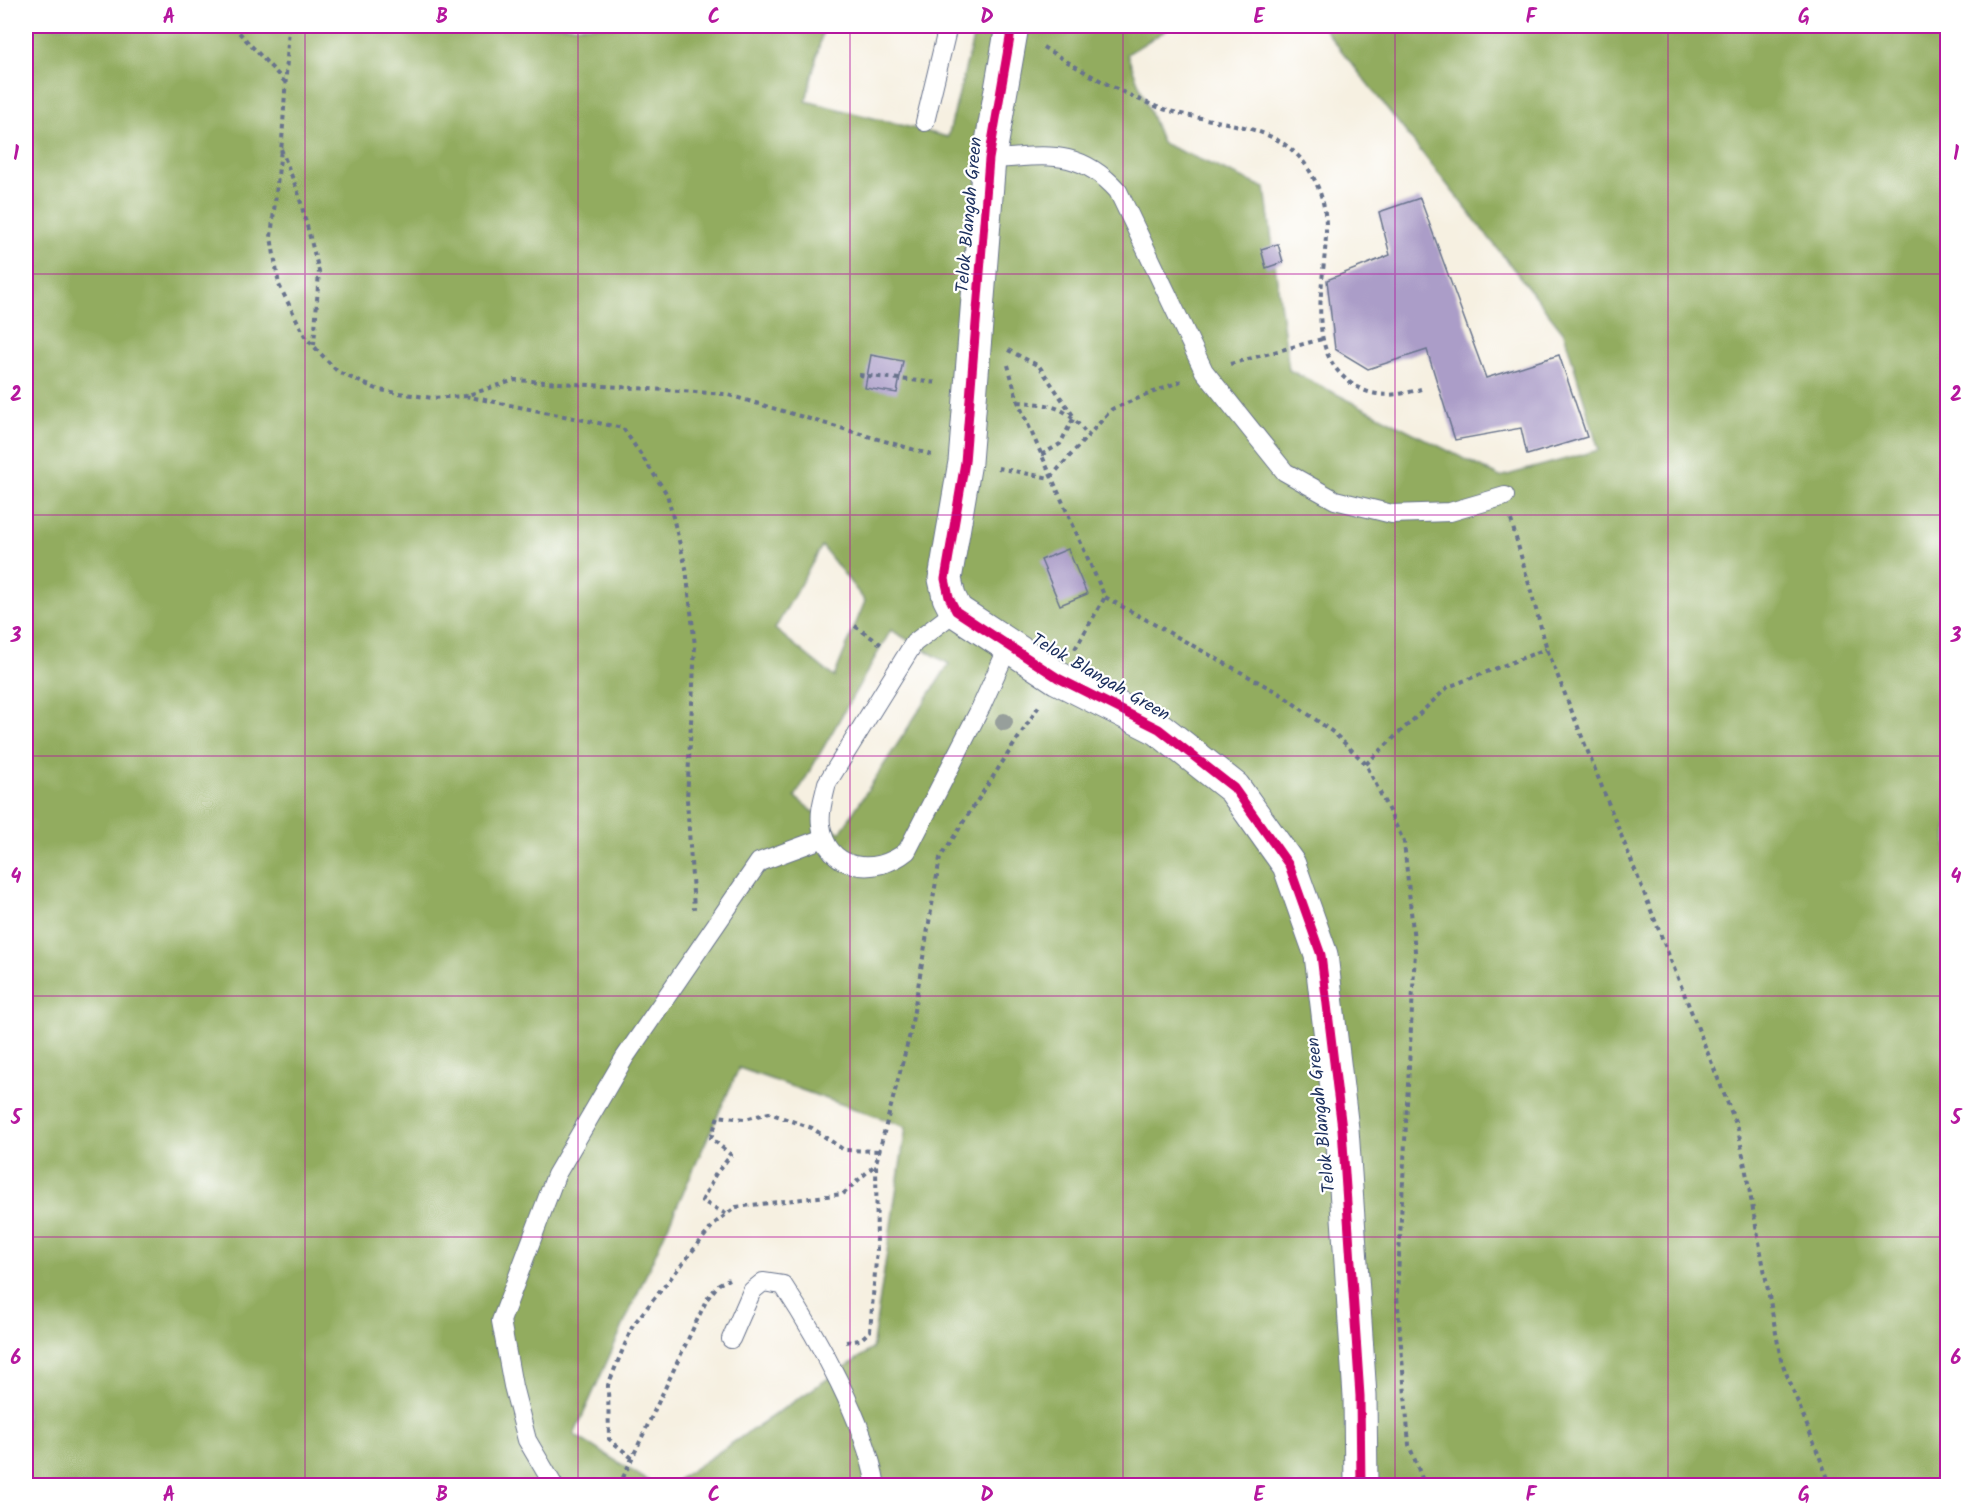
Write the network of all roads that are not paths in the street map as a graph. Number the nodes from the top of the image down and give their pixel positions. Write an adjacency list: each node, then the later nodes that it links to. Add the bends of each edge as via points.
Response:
1 (948, 26): 3 (lane)
2 (1009, 26): 4 (street, Telok Blangah Green)
3 (925, 122)
4 (989, 159): 5 (lane, via 1062,157 1084,163 1103,175 1118,191 1203,371 1285,472 1335,500 1392,514 1450,512); 6 (street, Telok Blangah Green, via 965,462 945,579)
5 (1505, 496)
6 (956, 611): 7 (street, Telok Blangah Green); 8 (lane, via 914,643 827,783 821,805)
7 (1009, 645): 8 (lane, via 907,850 879,867 862,867 846,862); 12 (street, Telok Blangah Green, via 1058,678 1159,729 1234,788 1289,865 1321,955 1342,1129 1360,1396)
8 (824, 838): 10 (lane, via 759,862 625,1058 556,1176 501,1321 527,1440)
9 (731, 1339): 11 (lane, via 752,1291 763,1282 783,1285 809,1326 845,1398 871,1457)
10 (554, 1485)
11 (876, 1485)
12 (1361, 1485)

